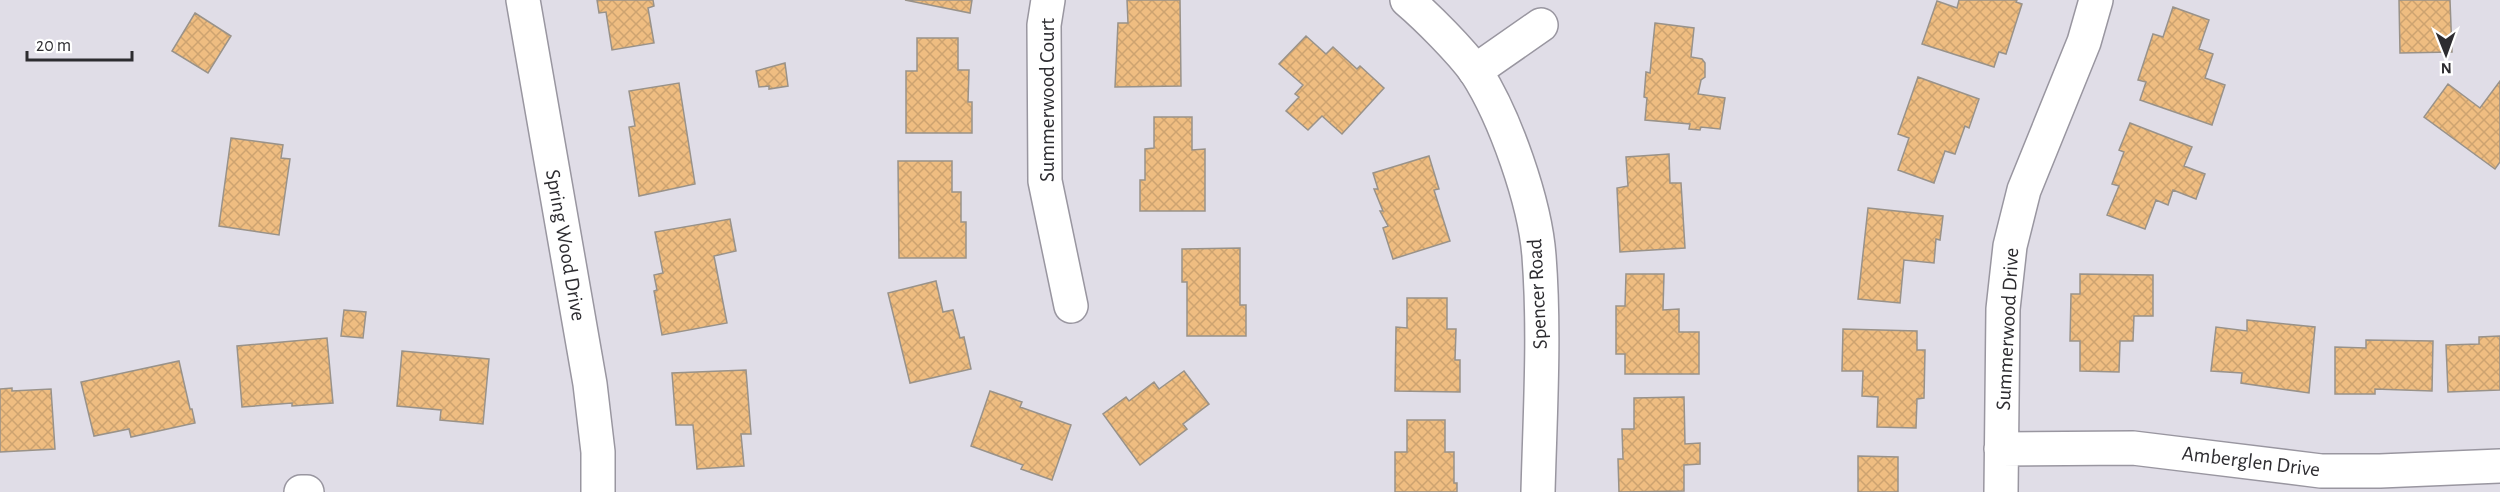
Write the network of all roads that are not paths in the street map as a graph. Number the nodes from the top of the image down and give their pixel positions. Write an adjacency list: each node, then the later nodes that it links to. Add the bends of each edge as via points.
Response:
1 (523, 0): 12 (street, Spring Wood Drive, via 590,384)
2 (1048, 0): 7 (street, Summerwood Court, via 1044,25 1045,181)
3 (1407, 0): 6 (street, Spencer Road)
4 (2096, 0): 8 (street, Summerwood Drive, via 2084,42 2024,190 2010,246 2003,309)
5 (1541, 25): 6 (street)
6 (1475, 71): 13 (street, Spencer Road, via 1513,152 1528,198 1539,254)
7 (1071, 306)
8 (2001, 449): 9 (street, Amberglen Drive, via 2133,448 2321,471); 14 (street, Summerwood Drive)
9 (2500, 466)
10 (301, 492): 11 (street)
11 (307, 492)
12 (598, 492)
13 (1538, 492)
14 (2001, 492)

